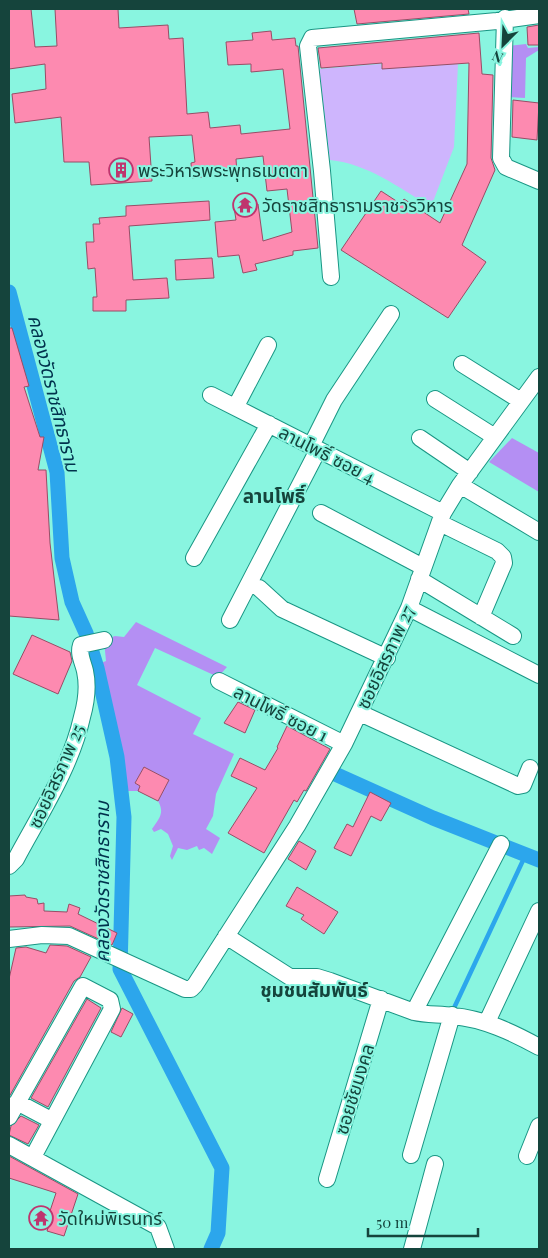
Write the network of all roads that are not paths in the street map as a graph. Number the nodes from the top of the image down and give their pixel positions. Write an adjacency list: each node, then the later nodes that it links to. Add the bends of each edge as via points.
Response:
1 (539, 15): 2 (street)
2 (505, 18): 3 (street, via 501,158 506,167); 4 (street, via 312,38 308,46)
3 (539, 181)
4 (331, 277)
5 (391, 314): 16 (street, via 334,400)
6 (268, 345): 12 (street)
7 (462, 364): 11 (street)
8 (539, 376): 11 (street, ซอยอิสรภาพ 27)
9 (211, 395): 12 (street, ลานโพธิ์ ซอย 4)
10 (435, 400): 14 (street)
11 (521, 401): 14 (street, ซอยอิสรภาพ 27)
12 (236, 406): 13 (street, ลานโพธิ์ ซอย 4)
13 (269, 424): 16 (street, ลานโพธิ์ ซอย 4); 21 (street)
14 (495, 437): 17 (street, ซอยอิสรภาพ 27)
15 (420, 438): 17 (street)
16 (314, 448): 19 (street, ลานโพธิ์ ซอย 4); 26 (street)
17 (465, 478): 19 (street, ซอยอิสรภาพ 27); 20 (street)
18 (321, 513): 22 (street)
19 (441, 518): 22 (street, ซอยอิสรภาพ 27); 25 (street, ลานโพธิ์ ซอย 4, via 503,557 504,563)
20 (539, 532)
21 (194, 558)
22 (421, 573): 24 (street, ซอยอิสรภาพ 27); 25 (street)
23 (259, 588): 29 (street, via 287,612)
24 (409, 608): 29 (street, ซอยอิสรภาพ 27); 30 (street)
25 (481, 617): 27 (street)
26 (230, 620)
27 (513, 636)
28 (104, 640): 36 (street, ซอยอิสรภาพ 25, via 82,647 85,672 82,718 56,782 16,859)
29 (387, 658): 32 (street, ซอยอิสรภาพ 27)
30 (539, 675)
31 (218, 681): 33 (street, ลานโพธิ์ ซอย 1)
32 (360, 713): 33 (street, ซอยอิสรภาพ 27); 34 (street, via 518,786 523,785)
33 (344, 744): 38 (street, ซอยอิสรภาพ 27, via 297,826)
34 (530, 768)
35 (501, 844): 41 (street)
36 (9, 866)
37 (539, 911): 43 (street)
38 (226, 936): 39 (street, ซอยอิสรภาพ 27, via 191,989 69,936 55,934); 40 (street, via 290,977 317,977)
39 (9, 940)
40 (381, 999): 41 (street); 54 (street, ซอยชัยมงคล)
41 (414, 1012): 42 (street)
42 (452, 1015): 43 (street); 50 (street)
43 (487, 1022): 44 (street)
44 (539, 1047)
45 (17, 1102): 46 (street); 47 (street); 47 (street, via 82,986 110,1000 112,1009)
46 (9, 1117)
47 (51, 1120): 52 (street)
48 (539, 1126): 51 (street)
49 (9, 1145): 52 (street)
50 (411, 1155)
51 (527, 1156)
52 (33, 1157): 55 (street, via 158,1227)
53 (435, 1164): 56 (street)
54 (327, 1180)
55 (166, 1249)
56 (412, 1249)

